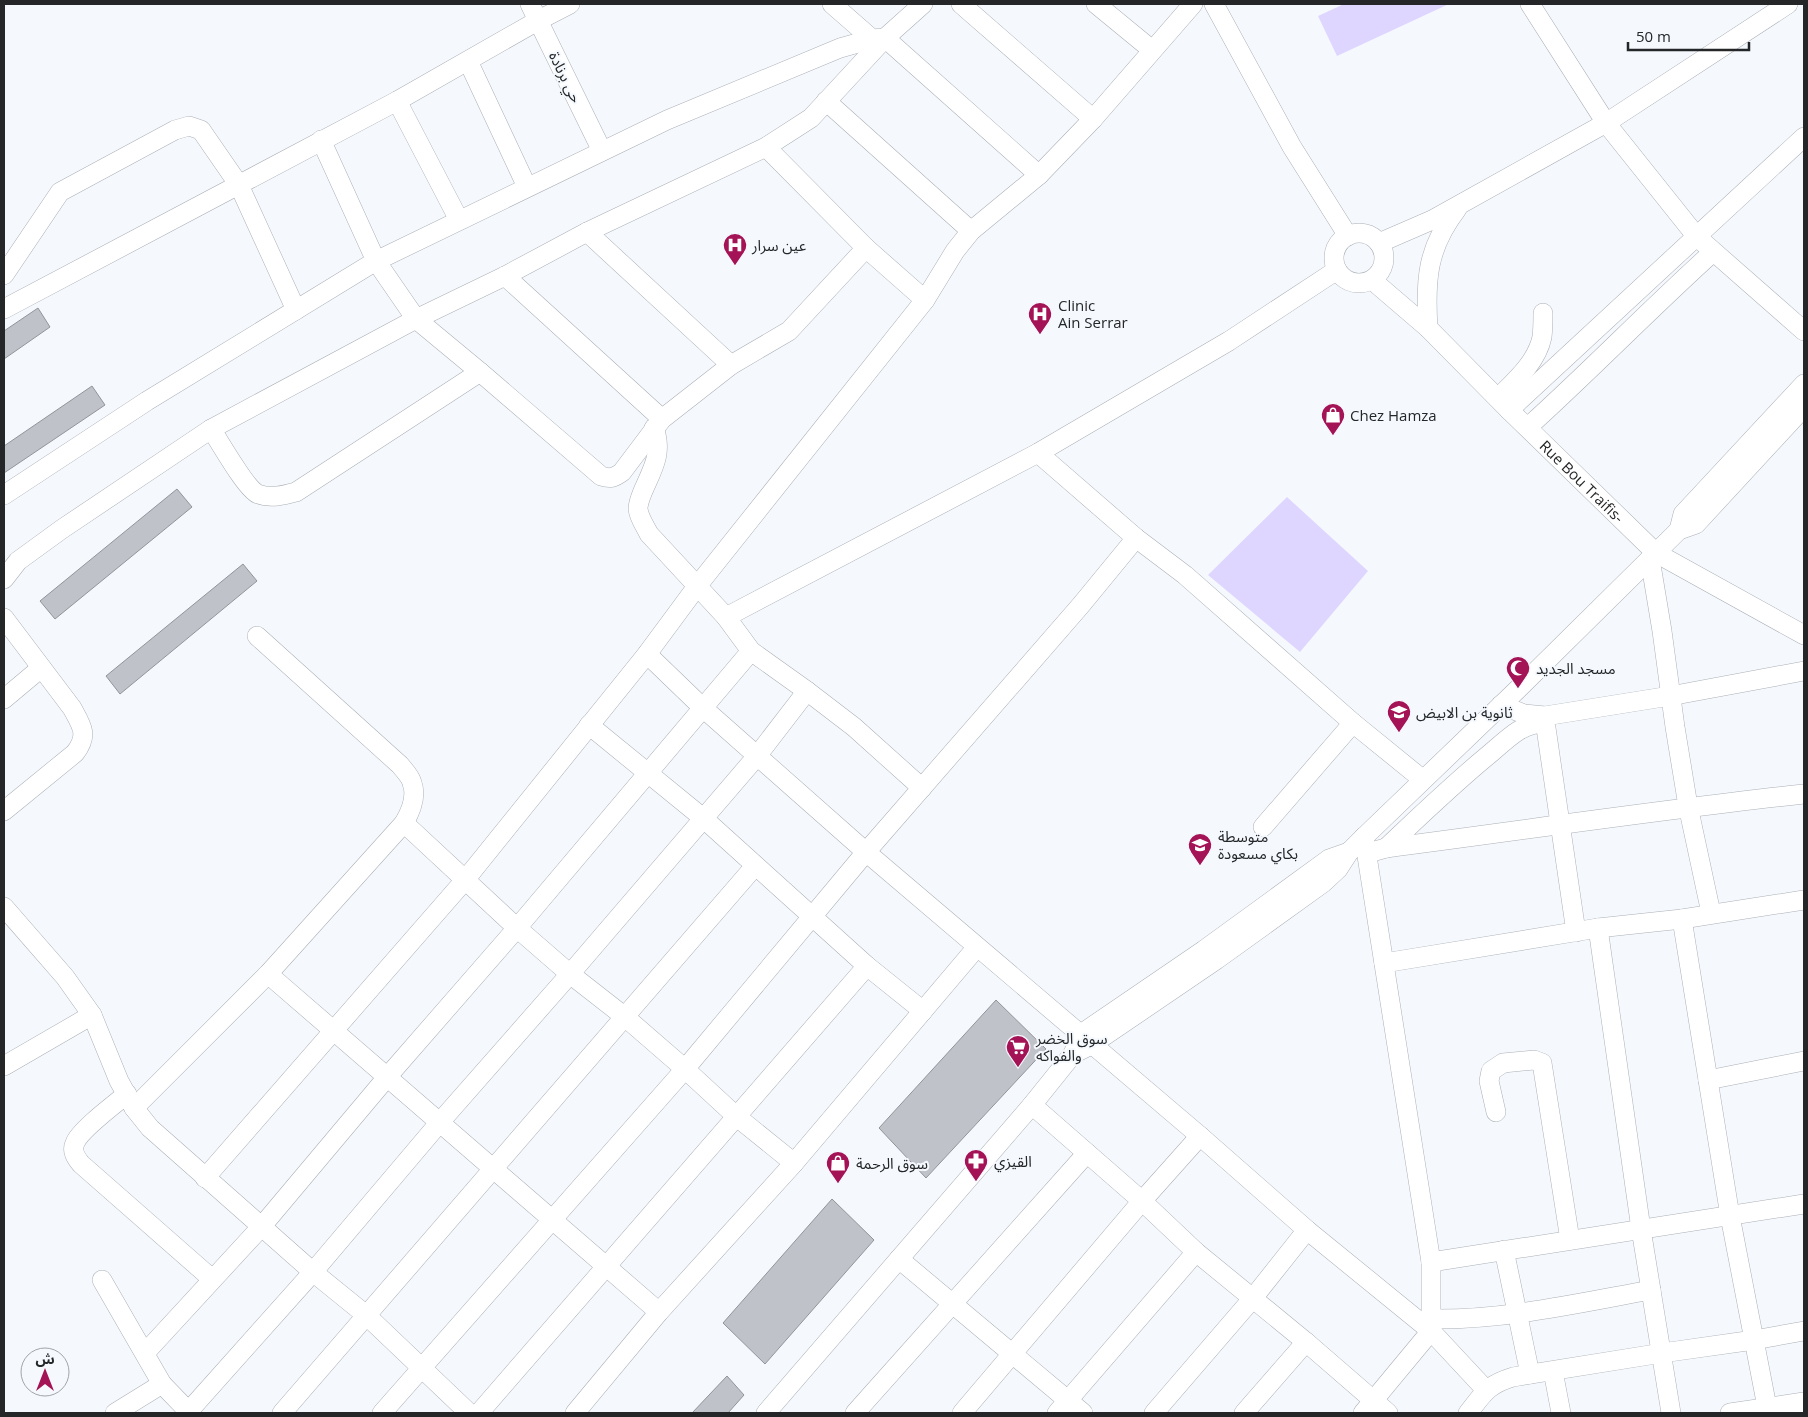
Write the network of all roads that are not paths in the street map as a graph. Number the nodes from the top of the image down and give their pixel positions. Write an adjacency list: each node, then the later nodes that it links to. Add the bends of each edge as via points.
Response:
1 (570, 4): 10 (street)
2 (832, 4): 11 (street)
3 (923, 4): 11 (street)
4 (960, 4): 16 (street)
5 (1096, 4): 12 (street)
6 (1193, 4): 12 (street)
7 (1214, 4): 29 (street, via 1292,147)
8 (1530, 4): 17 (street)
9 (1788, 4): 17 (street)
10 (534, 12): 13 (street); 21 (street, حي برنادة)
11 (878, 39): 15 (street); 21 (street, via 840,48 667,120); 22 (street)
12 (1152, 50): 16 (street)
13 (468, 60): 14 (street); 24 (street)
14 (397, 101): 19 (street); 26 (street)
15 (826, 101): 20 (street, via 811,118); 27 (street)
16 (1093, 119): 22 (street)
17 (1606, 123): 25 (street); 30 (street)
18 (1804, 137): 30 (street)
19 (321, 140): 23 (street); 34 (street)
20 (766, 148): 28 (street); 32 (street)
21 (602, 151): 24 (street)
22 (1038, 175): 27 (street)
23 (240, 185): 36 (street, via 201,130 189,126 175,130 60,192); 40 (street); 41 (street)
24 (527, 187): 26 (street)
25 (1461, 204): 31 (street); 44 (street, via 1435,243 1426,296)
26 (459, 220): 34 (street)
27 (971, 231): 39 (street)
28 (587, 232): 37 (street); 46 (street)
29 (1348, 236): 31 (street, via 1365,234); 35 (street, via 1341,241 1334,255)
30 (1697, 237): 33 (street); 49 (street)
31 (1379, 243): 38 (street, via 1383,267)
32 (866, 248): 39 (street); 46 (street, via 789,331)
33 (1713, 252): 45 (street); 52 (street)
34 (376, 260): 41 (street); 43 (street)
35 (1337, 270): 38 (street, via 1349,281 1364,283); 54 (street, via 1229,341)
36 (4, 275)
37 (505, 276): 43 (street); 51 (street)
38 (1372, 280): 44 (street, Rue Bou Traifis-)
39 (925, 300): 60 (street)
40 (4, 309)
41 (296, 310): 55 (street, via 147,401)
42 (1544, 313): 49 (street, via 1542,337 1536,353)
43 (416, 320): 47 (street); 53 (street)
44 (1428, 328): 49 (street, Rue Bou Traifis-)
45 (1804, 332)
46 (731, 365): 51 (street)
47 (480, 372): 51 (street, via 600,476 608,479 622,472); 53 (street, via 296,492 282,496 270,497 252,489)
48 (1804, 384): 56 (street, via 1683,514)
49 (1503, 404): 52 (street, Rue Bou Traifis-)
50 (1804, 407): 56 (street, via 1696,524)
51 (658, 423): 60 (street, via 659,450 640,499 640,518 650,534)
52 (1528, 427): 58 (street, Rue Bou Traifis-)
53 (211, 429): 59 (street, via 18,561)
54 (1038, 453): 57 (street); 62 (street)
55 (4, 495)
56 (1679, 530): 58 (street)
57 (1136, 538): 74 (street, via 1185,575); 79 (street)
58 (1653, 556): 63 (street, Rue Bou Traifis-); 70 (street); 72 (street)
59 (4, 579)
60 (698, 585): 62 (street); 66 (street)
61 (4, 618): 67 (street)
62 (726, 618): 65 (street)
63 (1804, 635)
64 (258, 636): 84 (street, via 400,766 412,782 413,799)
65 (751, 651): 69 (street); 73 (street)
66 (647, 654): 73 (street); 75 (street)
67 (41, 668): 71 (street); 82 (street, via 72,708 84,736 75,753)
68 (1804, 671): 70 (street)
69 (807, 691): 76 (street); 79 (street, via 854,727)
70 (1670, 696): 72 (street, via 1545,716 1524,714); 81 (street)
71 (4, 699)
72 (1501, 705): 78 (street)
73 (703, 708): 76 (street); 77 (street)
74 (1353, 723): 78 (street); 86 (street)
75 (589, 725): 77 (street); 91 (street)
76 (757, 756): 83 (street); 89 (street)
77 (646, 773): 83 (street); 97 (street)
78 (1422, 780): 87 (street)
79 (922, 788): 89 (street)
80 (1804, 794): 81 (street)
81 (1688, 806): 85 (street); 94 (street)
82 (4, 811)
83 (704, 818): 90 (street); 104 (street)
84 (404, 823): 91 (street); 103 (street)
85 (1559, 826): 88 (street); 88 (street, via 1546,728 1540,724 1530,725 1517,731 1462,776); 99 (street)
86 (1263, 827)
87 (1366, 845): 88 (street); 101 (street); 109 (street, via 1349,852 1323,883 1216,960)
88 (1386, 848)
89 (866, 852): 95 (street); 100 (street)
90 (755, 866): 95 (street); 107 (street)
91 (465, 880): 97 (street); 108 (street)
92 (1804, 900): 94 (street)
93 (4, 907): 106 (street, via 65,977)
94 (1711, 913): 96 (street)
95 (812, 917): 102 (street); 112 (street)
96 (1682, 919): 98 (street); 114 (street)
97 (517, 928): 104 (street); 113 (street)
98 (1598, 928): 99 (street); 130 (street)
99 (1576, 932): 101 (street)
100 (977, 947): 105 (street); 109 (street)
101 (1384, 962): 136 (street)
102 (867, 966): 105 (street); 118 (street)
103 (268, 974): 108 (street); 115 (street)
104 (570, 974): 107 (street); 119 (street)
105 (923, 1011): 122 (street)
106 (92, 1015): 111 (street); 115 (street)
107 (625, 1017): 112 (street); 123 (street)
108 (334, 1030): 113 (street); 124 (street)
109 (1086, 1039): 116 (street); 120 (street)
110 (1804, 1061): 114 (street)
111 (4, 1066)
112 (686, 1069): 118 (street); 128 (street)
113 (388, 1076): 119 (street); 129 (street)
114 (1708, 1080): 127 (street)
115 (130, 1101): 124 (street, via 150,1128); 139 (street, via 79,1137 75,1142 75,1157)
116 (1032, 1105): 121 (street); 135 (street)
117 (1496, 1112): 132 (street, via 1489,1081 1491,1071 1502,1064 1534,1060 1542,1063)
118 (737, 1117): 122 (street); 137 (street)
119 (440, 1122): 123 (street); 138 (street)
120 (1200, 1136): 125 (street); 131 (street)
121 (1086, 1153): 125 (street); 143 (street)
122 (794, 1163): 144 (street)
123 (494, 1168): 128 (street); 146 (street)
124 (205, 1178): 129 (street)
125 (1142, 1201): 134 (street); 153 (street)
126 (1804, 1204): 127 (street)
127 (1730, 1216): 130 (street); 149 (street)
128 (552, 1218): 137 (street); 154 (street)
129 (262, 1226): 138 (street); 139 (street)
130 (1641, 1229): 132 (street); 141 (street)
131 (1307, 1230): 142 (street); 147 (street)
132 (1570, 1240): 133 (street)
133 (1504, 1250): 136 (street); 145 (street)
134 (1196, 1252): 142 (street); 160 (street)
135 (899, 1259): 143 (street); 163 (street)
136 (1431, 1262): 147 (street)
137 (607, 1266): 144 (street); 169 (street)
138 (313, 1272): 146 (street); 164 (street)
139 (212, 1279): 152 (street)
140 (102, 1280): 152 (street)
141 (1651, 1290): 145 (street); 151 (street)
142 (1253, 1298): 150 (street); 174 (street)
143 (952, 1304): 153 (street); 171 (street)
144 (659, 1312): 170 (street)
145 (1517, 1314): 147 (street); 156 (street)
146 (366, 1315): 154 (street); 166 (street)
147 (1431, 1325): 158 (street); 161 (street)
148 (1804, 1331): 149 (street)
149 (1754, 1340): 151 (street); 162 (street)
150 (1306, 1342): 161 (street); 175 (street)
151 (1662, 1352): 155 (street); 179 (street)
152 (145, 1353): 157 (street)
153 (1014, 1354): 160 (street); 172 (street)
154 (421, 1368): 167 (street); 168 (street)
155 (1553, 1371): 156 (street); 178 (street)
156 (1530, 1374): 158 (street, via 1497,1382)
157 (162, 1384): 164 (street); 165 (street)
158 (1486, 1390): 177 (street)
159 (1804, 1402): 162 (street)
160 (1063, 1407): 173 (street)
161 (1368, 1407): 176 (street)
162 (1767, 1407): 180 (street)
163 (772, 1411)
164 (189, 1412)
165 (115, 1413)
166 (282, 1413)
167 (382, 1413)
168 (469, 1413)
169 (480, 1413)
170 (575, 1413)
171 (855, 1413)
172 (962, 1413)
173 (1083, 1413)
174 (1154, 1413)
175 (1244, 1413)
176 (1388, 1413)
177 (1468, 1413)
178 (1561, 1413)
179 (1671, 1413)
180 (1730, 1413)

